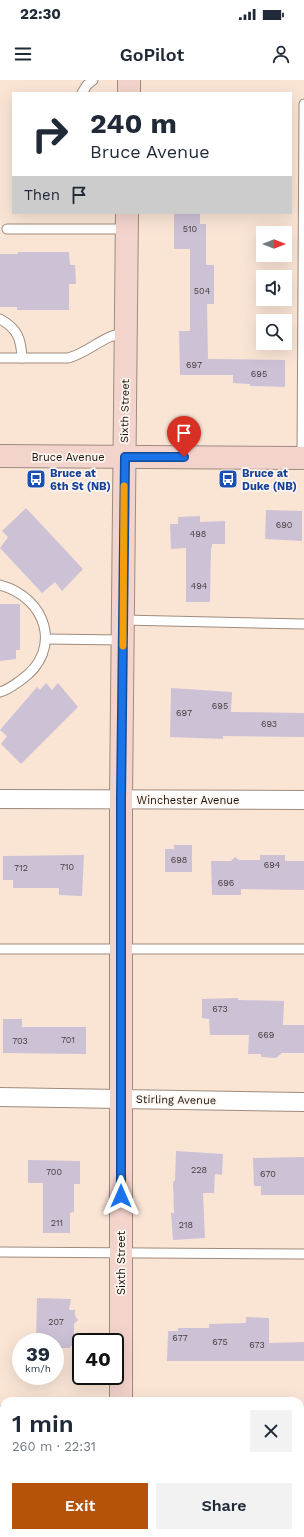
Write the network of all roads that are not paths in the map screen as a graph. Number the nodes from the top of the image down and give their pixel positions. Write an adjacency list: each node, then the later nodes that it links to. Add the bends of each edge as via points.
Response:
1 (94, 80): 3 (lane)
2 (129, 80): 4 (street)
3 (83, 92)
4 (129, 92)
5 (304, 104): 14 (lane)
6 (127, 221): 7 (lane); 9 (street, Sixth Street)
7 (7, 229)
8 (0, 320): 11 (lane, via 10,326 19,338)
9 (126, 333): 11 (lane, via 112,335 84,352 68,358); 13 (street, Sixth Street)
10 (0, 358): 11 (lane)
11 (22, 358)
12 (0, 456): 13 (street, Bruce Avenue)
13 (125, 457): 14 (street, Bruce Avenue); 17 (street, Sixth Street)
14 (303, 458)
15 (0, 584): 18 (lane, via 20,592 30,600 43,622)
16 (304, 624): 17 (lane)
17 (123, 630): 18 (lane); 21 (street, Sixth Street)
18 (46, 639): 19 (lane, via 44,653 32,670)
19 (0, 692)
20 (0, 799): 21 (street, Winchester Avenue)
21 (121, 799): 22 (street, Winchester Avenue); 25 (street, Sixth Street)
22 (304, 800)
23 (0, 949): 25 (lane)
24 (304, 949): 25 (lane)
25 (121, 950): 27 (street, Sixth Street)
26 (0, 1097): 27 (street, Stirling Avenue)
27 (121, 1099): 28 (street, Stirling Avenue); 30 (street, Sixth Street)
28 (304, 1102)
29 (0, 1252): 30 (lane)
30 (121, 1252): 31 (lane); 32 (street, Sixth Street)
31 (304, 1254)
32 (121, 1397)

